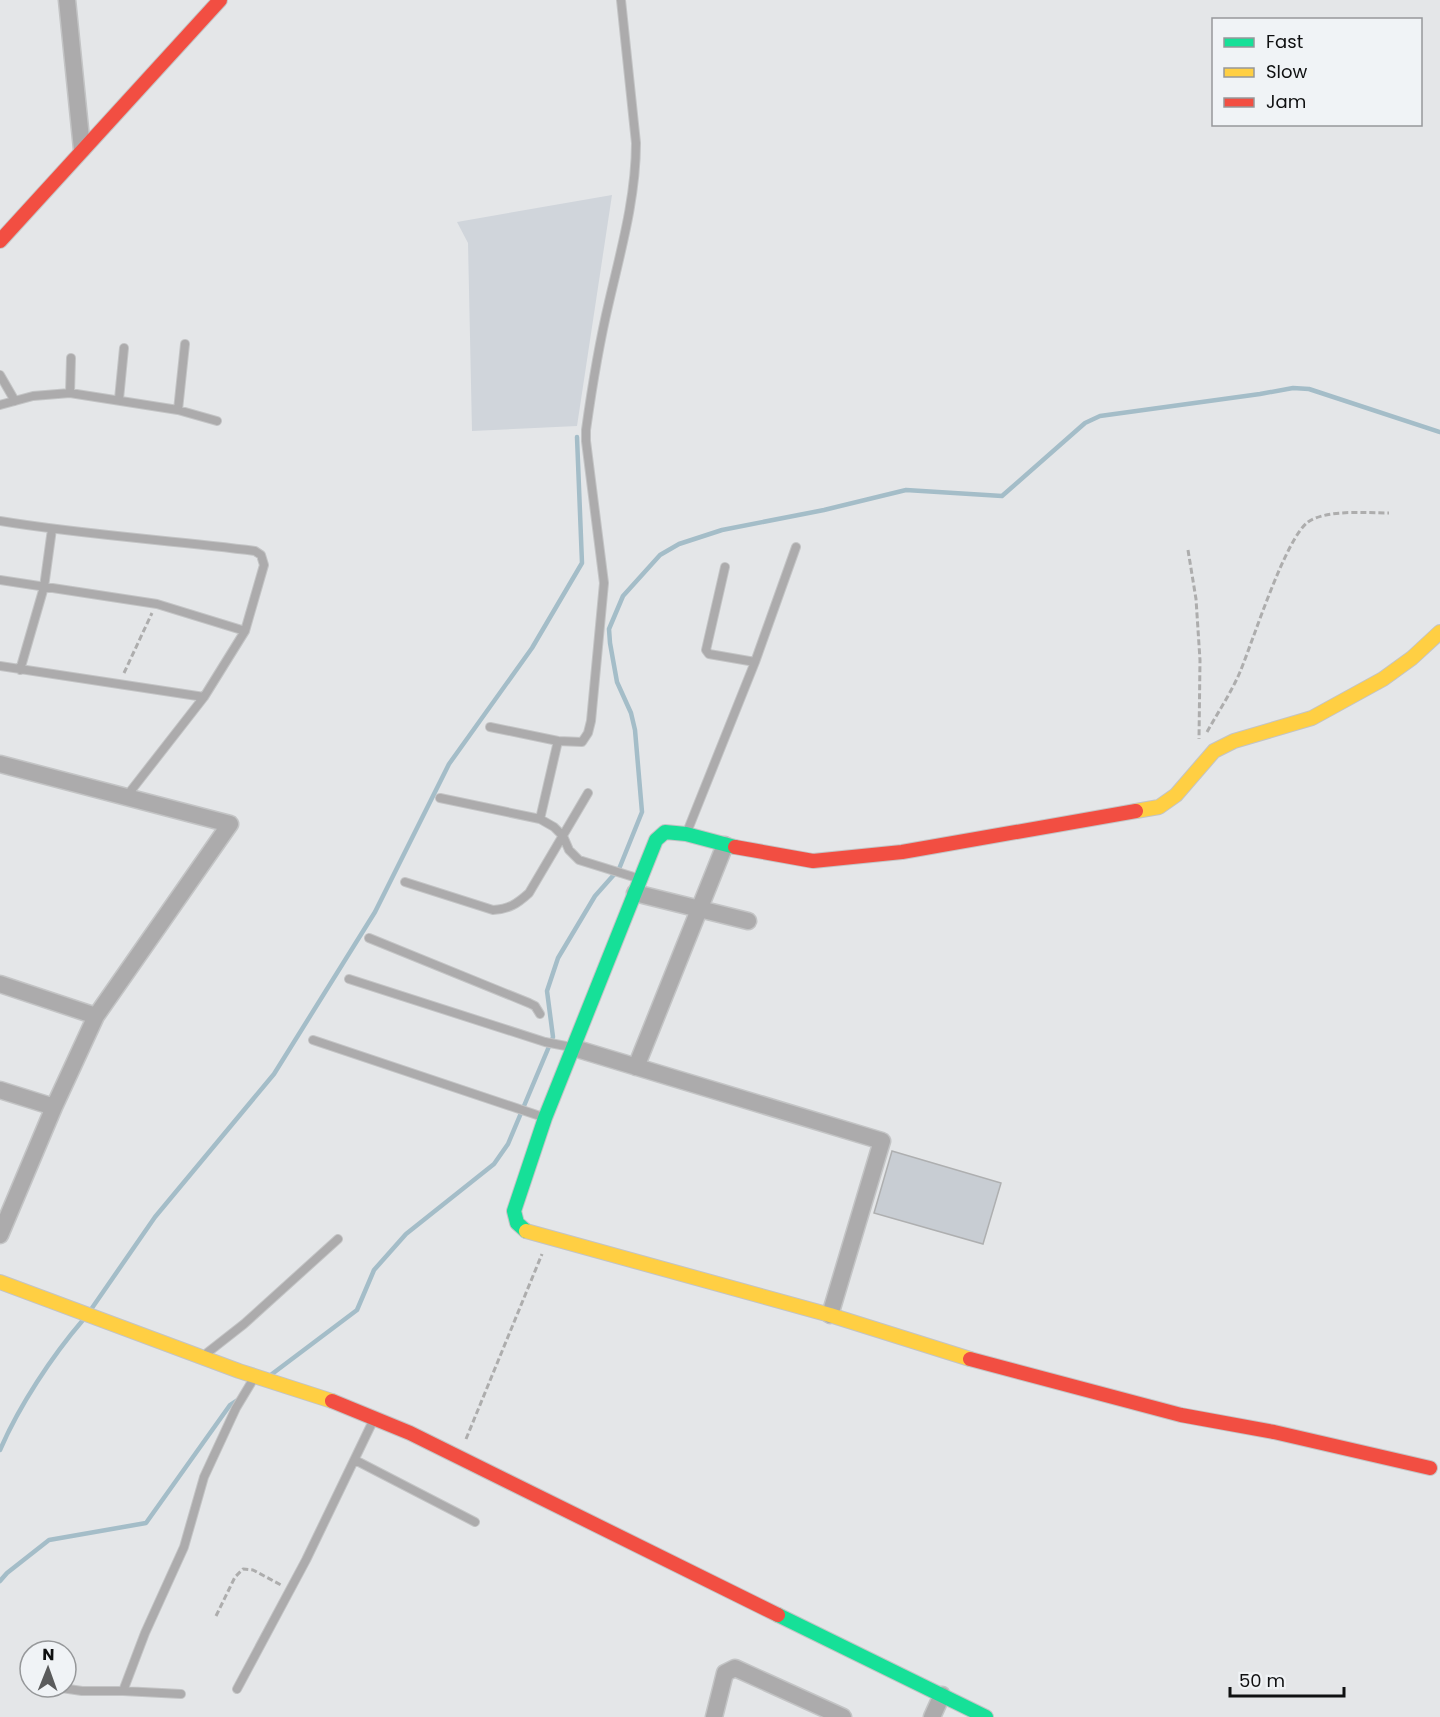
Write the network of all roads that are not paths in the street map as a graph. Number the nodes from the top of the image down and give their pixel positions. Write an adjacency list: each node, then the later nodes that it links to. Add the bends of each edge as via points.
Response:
1 (67, 0): 4 (street)
2 (220, 0): 4 (street)
3 (621, 0): 29 (lane, via 636,165 586,430 604,602 588,733 582,742)
4 (82, 149): 5 (street)
5 (0, 241)
6 (185, 344): 14 (lane)
7 (124, 348): 11 (lane)
8 (71, 358): 10 (lane)
9 (0, 375): 12 (lane)
10 (70, 393): 11 (lane); 12 (lane)
11 (119, 399): 14 (lane)
12 (15, 401): 13 (lane)
13 (0, 405)
14 (178, 410): 15 (lane)
15 (217, 421)
16 (0, 521): 17 (lane)
17 (52, 529): 21 (lane); 22 (lane, via 255,551 264,564)
18 (796, 547): 24 (lane)
19 (725, 567): 24 (lane, via 706,650 709,654)
20 (0, 580): 21 (lane)
21 (44, 587): 22 (lane, via 156,604); 26 (lane)
22 (244, 631): 27 (lane)
23 (1440, 633): 37 (street, via 1383,679 1312,718 1234,741 1214,751 1176,795 1159,807 902,852 813,861)
24 (755, 662): 35 (lane)
25 (0, 666): 26 (lane)
26 (20, 670): 27 (lane)
27 (204, 697): 32 (lane)
28 (489, 727): 29 (lane)
29 (558, 741): 34 (lane)
30 (0, 764): 32 (street)
31 (588, 793): 36 (lane)
32 (126, 797): 46 (street, via 230,824)
33 (440, 798): 34 (lane)
34 (540, 819): 36 (lane)
35 (686, 834): 37 (street); 39 (street, via 660,835)
36 (563, 836): 38 (lane, via 529,893 515,906 505,909 493,910); 39 (lane, via 579,860)
37 (725, 845): 40 (street)
38 (405, 882)
39 (638, 886): 40 (street); 48 (street)
40 (700, 909): 41 (street); 49 (street)
41 (748, 921)
42 (369, 938): 45 (lane, via 529,1003)
43 (350, 979): 48 (lane)
44 (0, 984): 46 (street)
45 (540, 1014)
46 (96, 1016): 51 (street)
47 (313, 1040): 52 (lane)
48 (574, 1048): 49 (street); 52 (street)
49 (636, 1067): 56 (street, via 882,1140)
50 (0, 1090): 51 (street)
51 (54, 1107): 53 (street)
52 (545, 1118): 56 (street, via 513,1211 521,1229)
53 (0, 1234)
54 (338, 1239): 57 (lane)
55 (0, 1282): 57 (street)
56 (830, 1316): 61 (street, via 1128,1402)
57 (203, 1356): 58 (street)
58 (255, 1375): 59 (street); 65 (lane, via 204,1477 184,1547)
59 (374, 1418): 60 (lane); 67 (street)
60 (355, 1460): 62 (lane); 63 (lane)
61 (1431, 1468)
62 (475, 1522)
63 (237, 1689)
64 (78, 1690): 65 (lane)
65 (123, 1691): 66 (lane)
66 (181, 1694)
67 (942, 1695): 70 (street); 71 (street)
68 (714, 1717): 69 (street, via 725,1673 735,1668)
69 (843, 1717)
70 (932, 1717)
71 (986, 1717)

